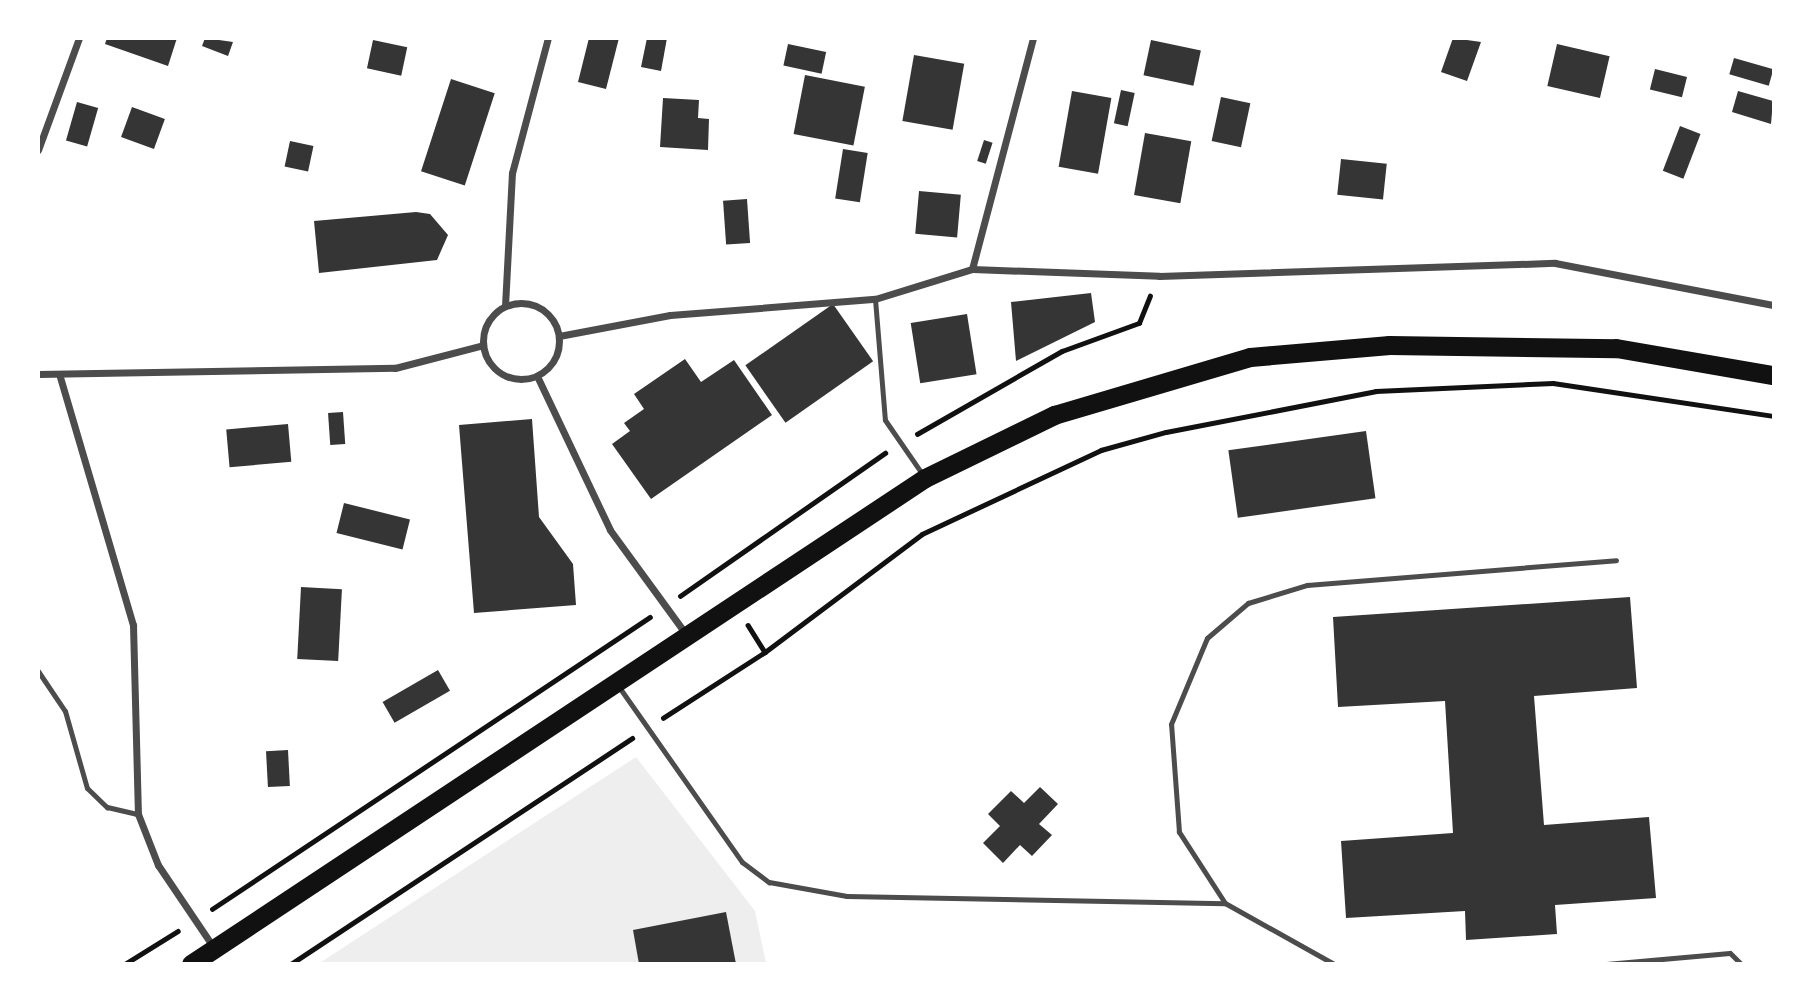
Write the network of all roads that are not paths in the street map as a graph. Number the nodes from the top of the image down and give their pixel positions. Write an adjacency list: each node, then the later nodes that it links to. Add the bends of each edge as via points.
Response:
1 (79, 38): 4 (street)
2 (548, 38): 8 (street, via 512,173)
3 (1032, 38): 5 (street)
4 (38, 150)
5 (972, 269): 6 (street); 7 (street, via 1159,276 1555,263)
6 (875, 299): 9 (street, via 670,315); 15 (lane, via 885,420)
7 (1773, 305)
8 (505, 306): 9 (street, via 540,307); 10 (street, via 484,329)
9 (559, 336): 13 (street, via 558,352)
10 (483, 345): 13 (street, via 502,374); 14 (street, via 395,368)
11 (38, 374): 14 (street)
12 (1773, 375): 15 (highway, via 1616,348 1499,343 1250,357 1054,415)
13 (537, 376): 17 (street, via 610,530)
14 (60, 377): 20 (street, via 133,625)
15 (925, 478): 17 (highway)
16 (1616, 559): 21 (lane, via 1307,585 1248,603 1207,638 1171,724 1172,790 1179,832)
17 (685, 633): 19 (highway)
18 (38, 671): 20 (lane, via 65,711 87,788 107,807)
19 (615, 681): 21 (lane, via 645,730 742,862 769,883 797,891); 22 (highway)
20 (138, 814): 22 (street, via 158,865)
21 (1225, 903): 24 (lane)
22 (214, 948): 23 (highway)
23 (191, 964)
24 (1334, 964)
25 (1606, 964): 26 (lane, via 1730,953)
26 (1741, 964)

